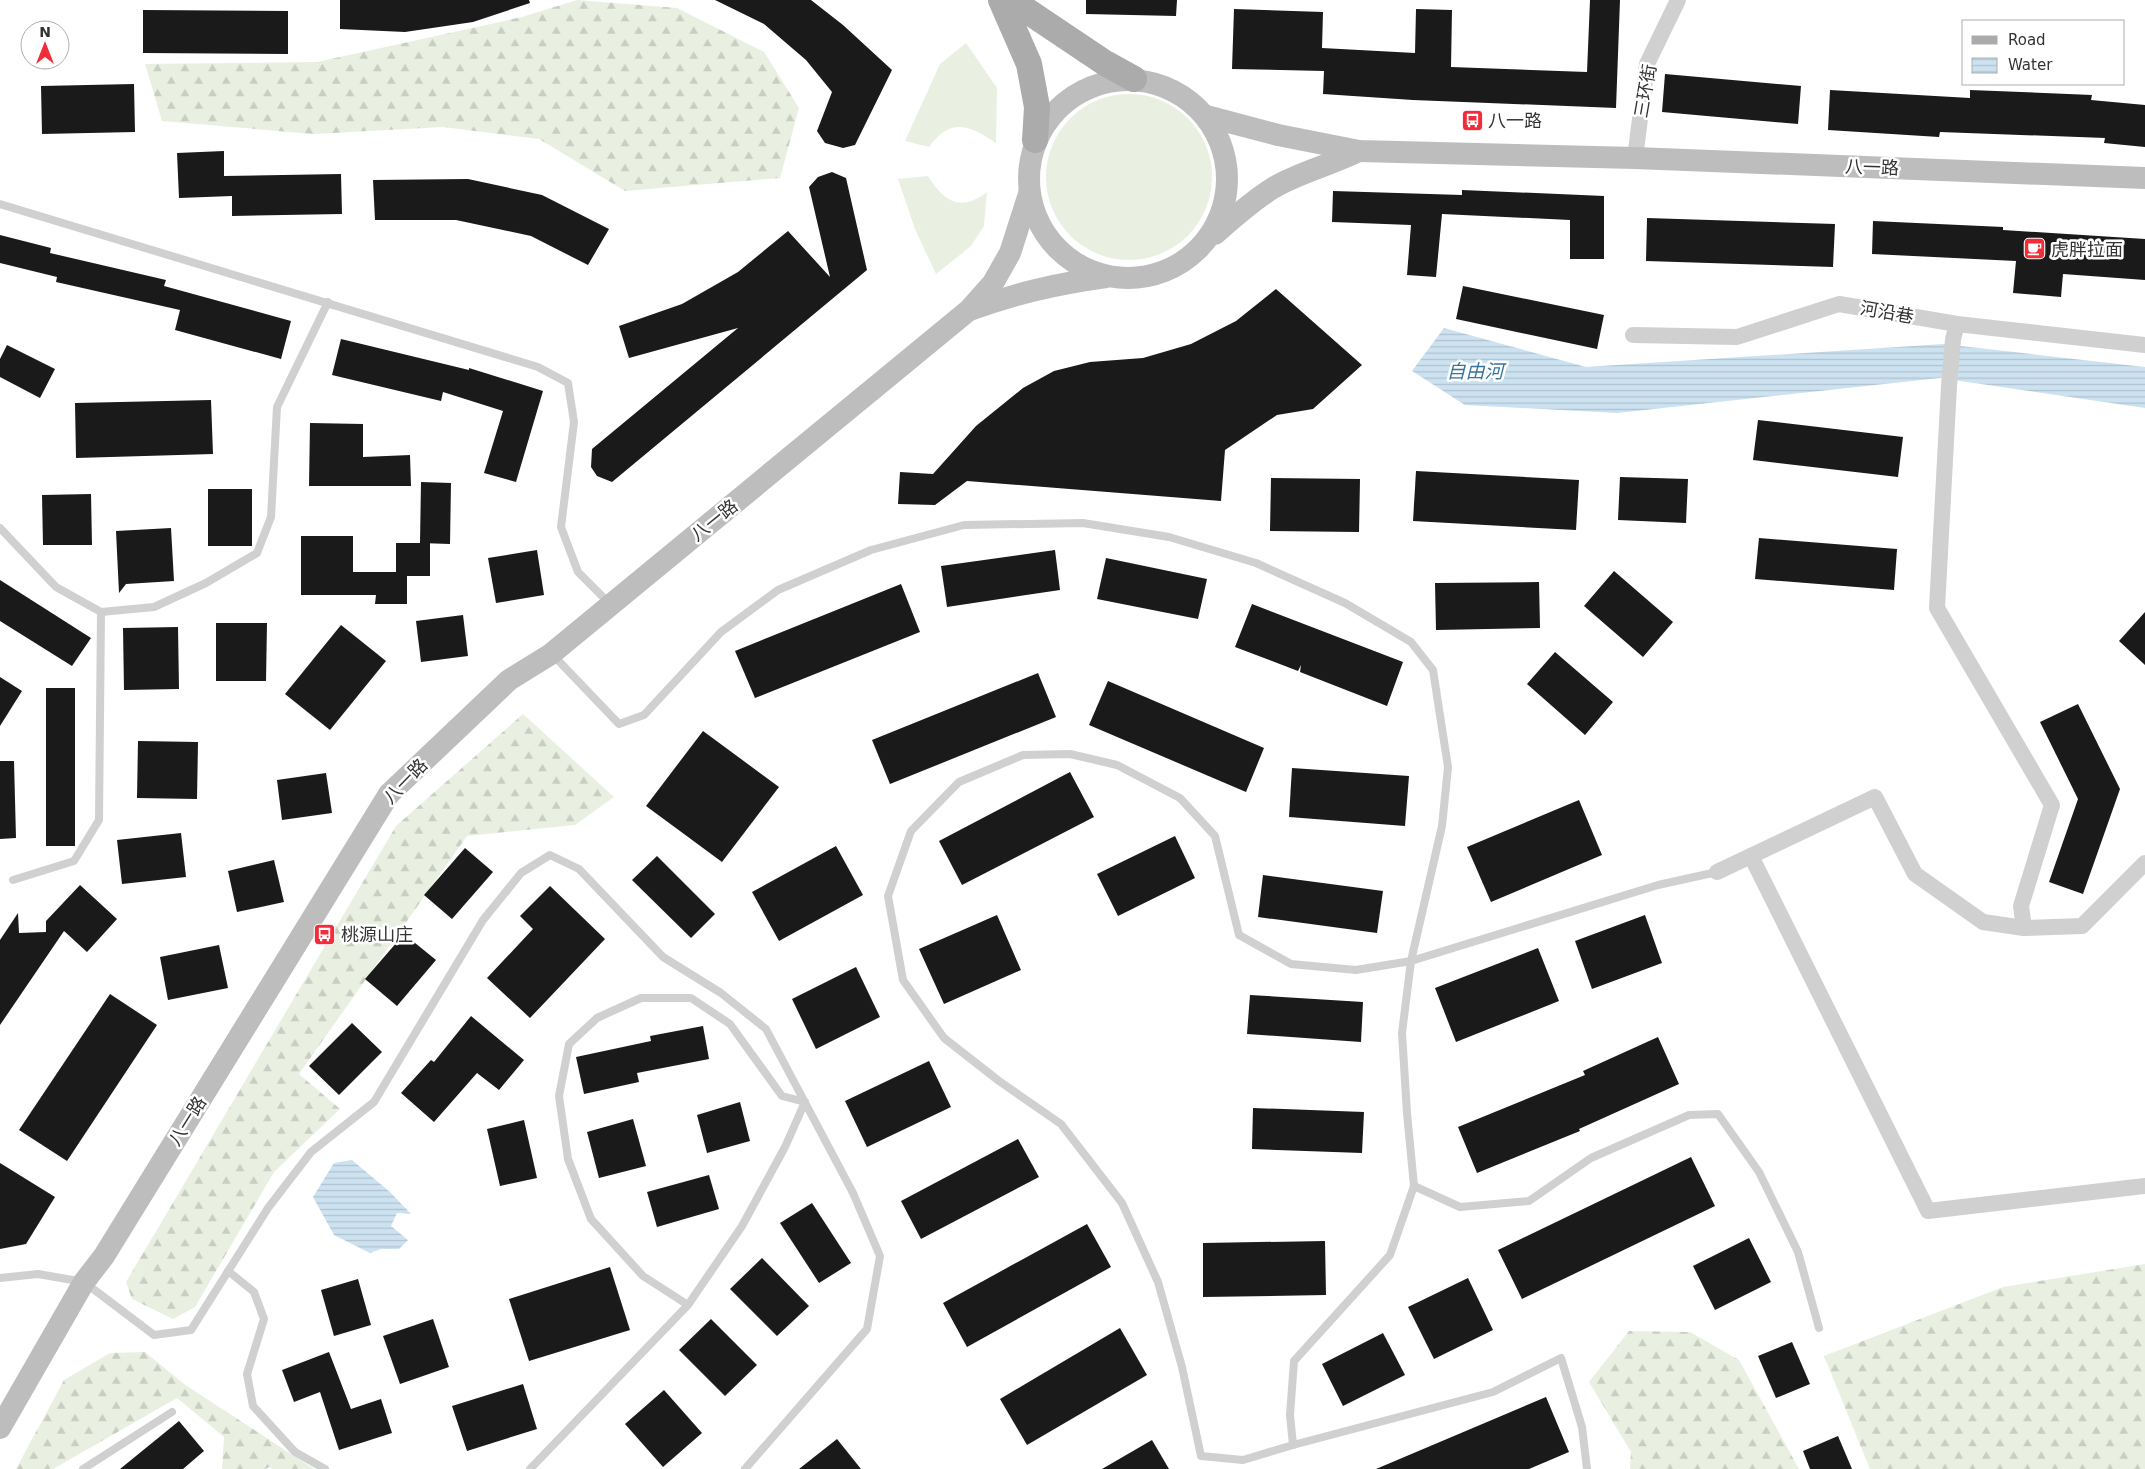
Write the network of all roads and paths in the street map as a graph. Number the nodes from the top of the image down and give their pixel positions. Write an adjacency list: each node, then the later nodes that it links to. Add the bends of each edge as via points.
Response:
1 (1001, 0): 6 (main road, via 1029,64 1037,107)
2 (1011, 0): 4 (main road)
3 (1678, 0): 8 (street, 三环街, via 1647,64)
4 (1134, 79): 5 (main road, via 1159,84 1192,102); 6 (main road, via 1092,86 1054,111)
5 (1206, 116): 7 (main road); 12 (main road, via 1221,142 1228,175 1221,216)
6 (1036, 140): 10 (main road, via 1028,170)
7 (1359, 152): 8 (main road, 八一路); 12 (main road, via 1272,188)
8 (1635, 158): 9 (main road, 八一路)
9 (2145, 178)
10 (1029, 194): 13 (main road, via 1037,222 1052,245 1076,265); 15 (main road, via 1010,253 993,283)
11 (0, 204): 14 (lane)
12 (1206, 242): 13 (main road, via 1181,264 1141,278)
13 (1106, 276): 15 (main road, via 1052,285)
14 (328, 302): 20 (lane, via 538,367 568,384 574,422 561,527 578,572); 21 (lane, via 277,407 271,516 257,553 206,583 154,607)
15 (969, 310): 20 (main road, 八一路)
16 (1955, 331): 17 (street, 河沿巷, via 1839,304 1737,336); 18 (street, 河沿巷); 27 (street, via 1948,386 1937,608 2052,806 2021,906)
17 (1633, 335)
18 (2145, 345)
19 (0, 528): 21 (lane, via 56,587)
20 (612, 605): 22 (main road, 八一路)
21 (101, 612): 26 (lane, via 99,820 74,861)
22 (551, 654): 28 (lane, via 619,724 644,715 721,632 778,590 871,550 964,525 1083,523 1169,537 1256,563 1345,603 1411,642 1433,670 1448,767 1442,826); 34 (main road, 八一路, via 509,680 389,794 104,1256)
23 (1751, 856): 25 (street); 27 (street, via 1875,797 1915,874 1983,922); 31 (street, via 1928,1211)
24 (2145, 863): 27 (street, via 2082,926)
25 (1717, 872): 28 (lane, via 1658,885)
26 (13, 880)
27 (2024, 928)
28 (1411, 961): 30 (lane, via 1402,1033); 39 (lane, via 1356,970 1291,964 1239,935 1215,836 1180,798 1117,765 1070,754 1023,755 959,782 911,831 888,896 903,980 944,1038 1061,1124 1122,1203 1158,1282 1182,1367 1201,1456 1244,1460)
29 (805, 1102): 32 (lane, via 766,1029 721,993 663,957 578,869 550,855 521,873 483,920 374,1102 311,1152 268,1208); 35 (lane, via 785,1147 742,1226); 35 (lane, via 782,1096 730,1024 692,998 641,998 597,1018 569,1044 559,1096 568,1160 591,1220 643,1276); 43 (lane, via 853,1193 880,1256 867,1329)
30 (1414, 1186): 36 (lane, via 1460,1207 1529,1201 1591,1158 1689,1114 1718,1114 1759,1172 1798,1252); 39 (lane, via 1390,1255 1294,1361 1290,1415)
31 (2145, 1186)
32 (228, 1271): 34 (lane, via 190,1330 154,1335); 41 (lane, via 254,1292 264,1319 247,1374 253,1406 295,1452)
33 (0, 1278): 34 (lane, via 38,1274)
34 (84, 1282): 38 (main road, 八一路)
35 (688, 1305): 42 (lane)
36 (1819, 1328)
37 (172, 1412): 40 (lane)
38 (0, 1428)
39 (1293, 1445): 44 (lane, via 1494,1392 1560,1358 1582,1427)
40 (83, 1469)
41 (326, 1469)
42 (530, 1469)
43 (744, 1469)
44 (1587, 1469)

